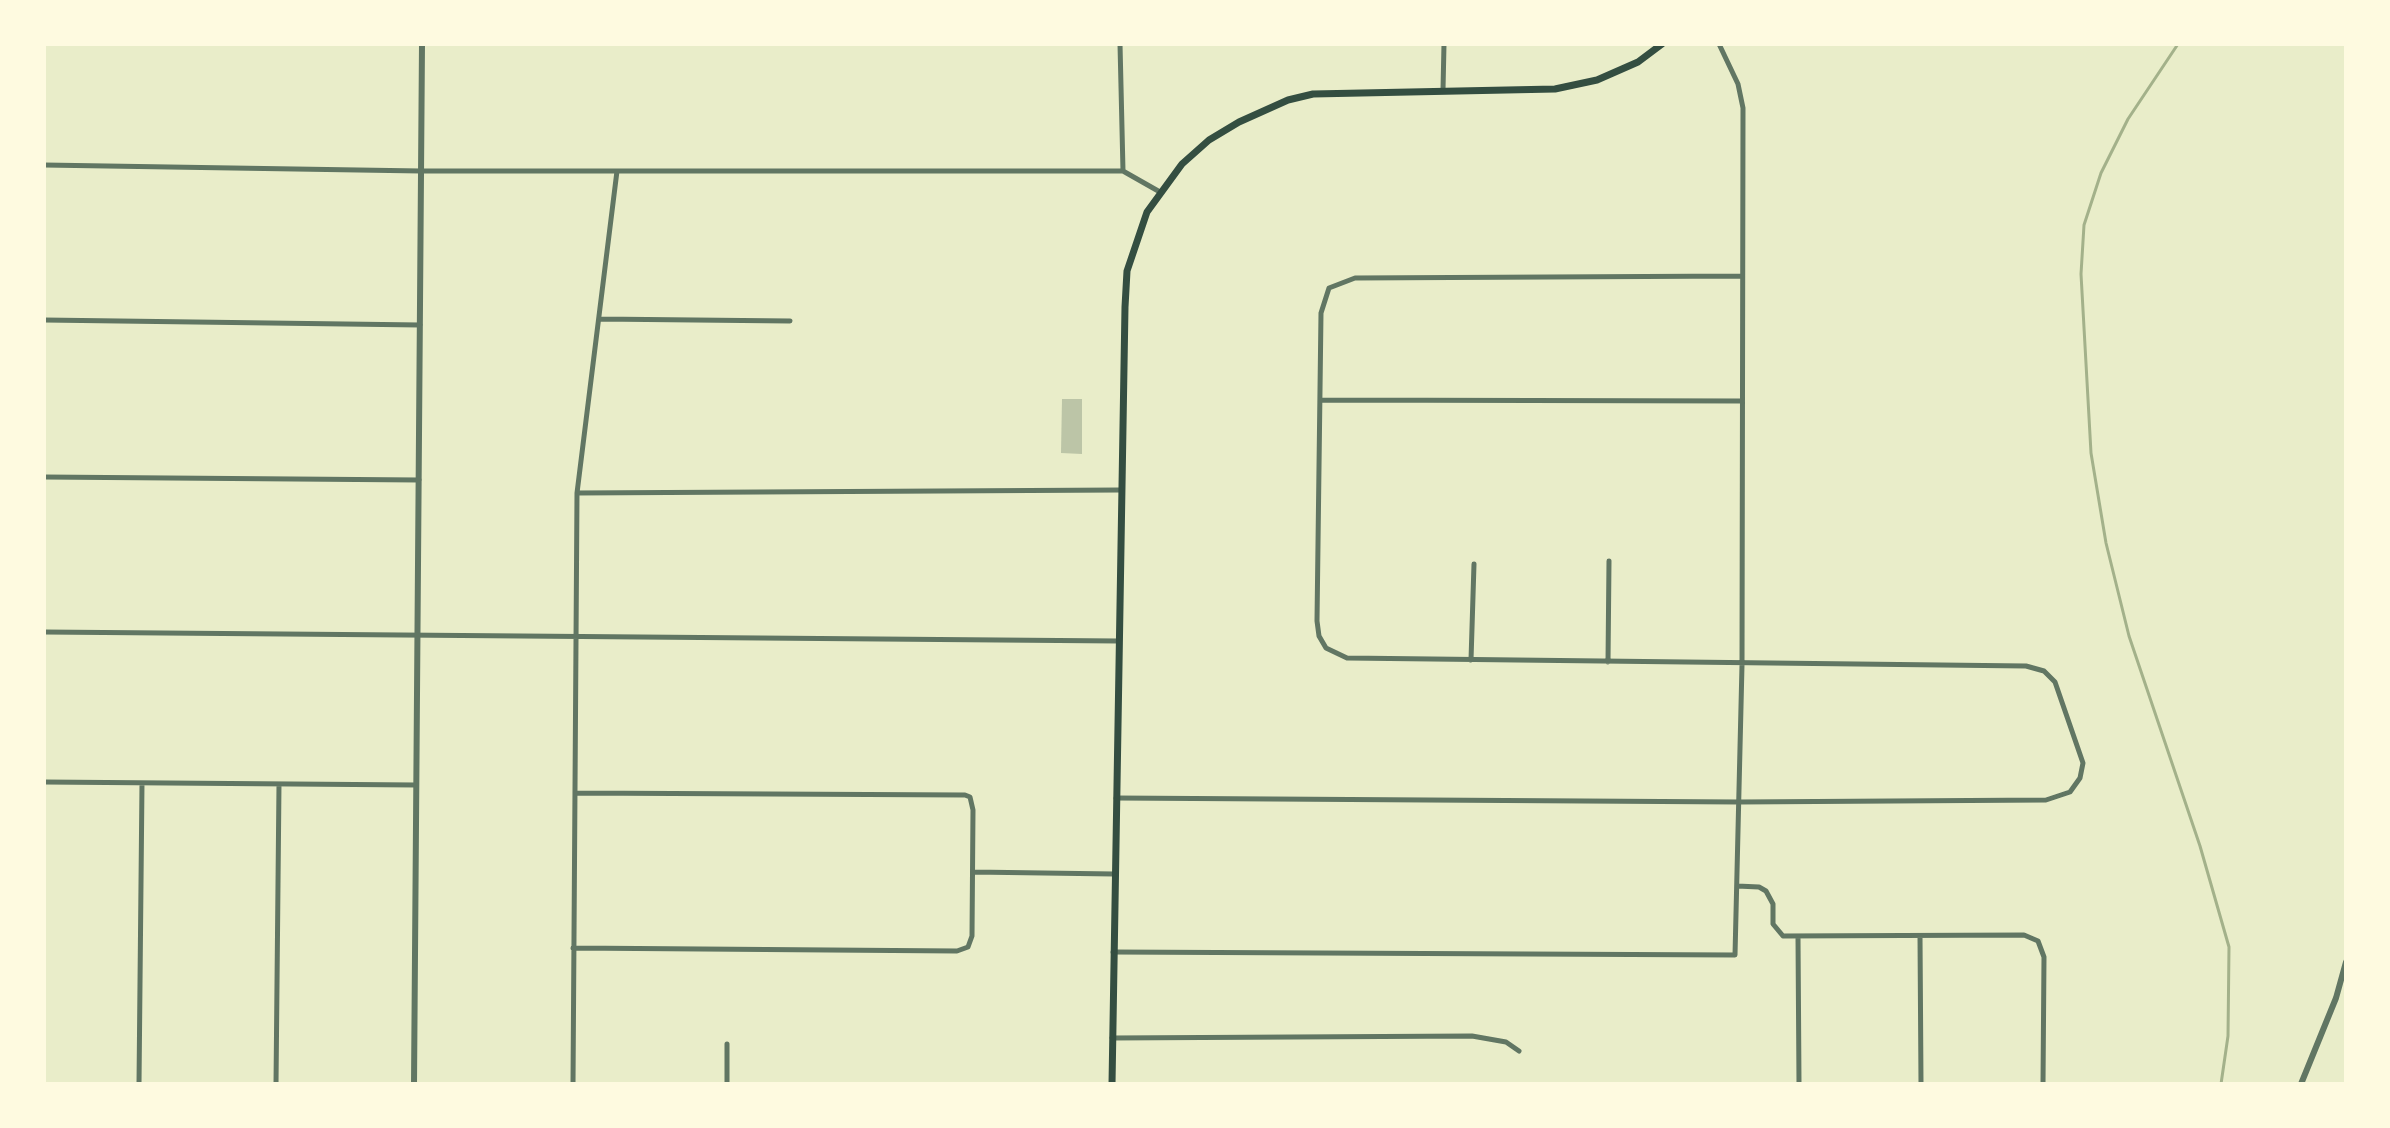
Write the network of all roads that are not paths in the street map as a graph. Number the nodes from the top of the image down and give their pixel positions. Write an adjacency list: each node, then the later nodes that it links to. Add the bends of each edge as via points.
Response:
1 (422, 44): 8 (street)
2 (1120, 44): 10 (street)
3 (1444, 44): 6 (street)
4 (1662, 44): 6 (main road, via 1638,62 1597,80 1555,89)
5 (1719, 44): 12 (street, via 1743,108)
6 (1443, 90): 11 (main road, via 1313,94 1288,100 1209,140)
7 (44, 165): 8 (street)
8 (421, 171): 9 (street); 16 (street)
9 (617, 171): 10 (street); 13 (street)
10 (1123, 171): 11 (street)
11 (1160, 192): 21 (main road, via 1136,236 1127,271)
12 (1741, 276): 17 (street, via 1355,278 1329,288 1321,313); 18 (street)
13 (599, 319): 15 (street); 22 (street)
14 (44, 320): 16 (street)
15 (790, 321)
16 (420, 325): 20 (street)
17 (1321, 400): 18 (street); 29 (street, via 1317,621 1326,648 1347,658)
18 (1741, 401): 31 (street)
19 (44, 477): 20 (street)
20 (419, 480): 26 (street)
21 (1120, 490): 22 (street); 28 (main road)
22 (577, 493): 27 (street)
23 (1609, 561): 30 (street)
24 (1474, 564): 29 (street)
25 (44, 632): 26 (street)
26 (417, 634): 27 (street); 35 (street)
27 (577, 637): 28 (street); 36 (street)
28 (1118, 641): 37 (main road)
29 (1471, 660): 30 (street)
30 (1608, 662): 31 (street)
31 (1742, 665): 38 (street); 38 (street, via 2036,668 2055,682 2083,763 2070,792 2046,800)
32 (44, 782): 33 (street)
33 (142, 783): 34 (street); 50 (street)
34 (279, 784): 35 (street); 51 (street)
35 (416, 785): 52 (street)
36 (575, 793): 39 (street, via 970,797); 44 (street)
37 (1115, 798): 38 (street); 40 (main road)
38 (1739, 802): 41 (street)
39 (973, 872): 40 (street); 44 (street, via 972,936 968,947 957,951)
40 (1114, 874): 45 (main road)
41 (1737, 886): 43 (street, via 1766,891 1773,904 1773,924); 45 (street, via 1735,955)
42 (1920, 936): 43 (street); 57 (street); 58 (street, via 2024,935 2038,941 2044,957)
43 (1798, 937): 56 (street)
44 (573, 948): 53 (street)
45 (1113, 952): 47 (main road)
46 (2346, 962): 59 (street)
47 (1112, 1038): 49 (street, via 1472,1036 1506,1042); 55 (main road)
48 (727, 1044): 54 (street)
49 (1519, 1051)
50 (139, 1084)
51 (276, 1084)
52 (414, 1084)
53 (573, 1084)
54 (727, 1084)
55 (1112, 1084)
56 (1799, 1084)
57 (1921, 1084)
58 (2043, 1084)
59 (2301, 1084)

